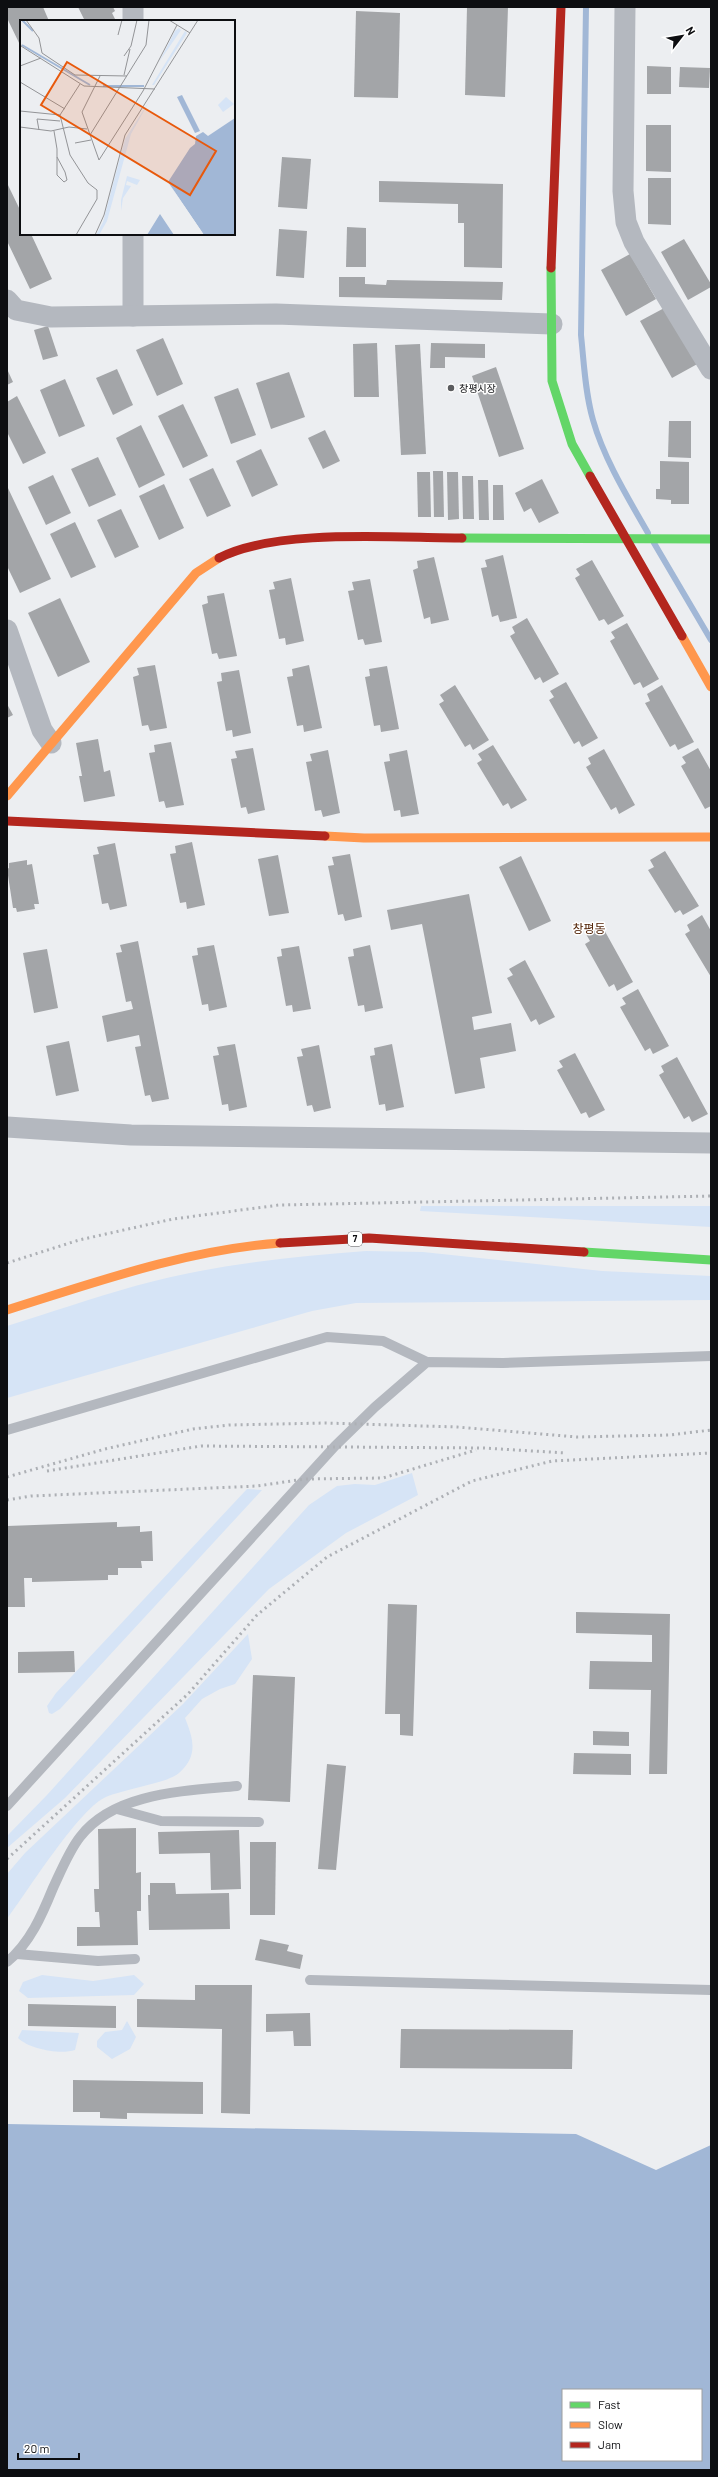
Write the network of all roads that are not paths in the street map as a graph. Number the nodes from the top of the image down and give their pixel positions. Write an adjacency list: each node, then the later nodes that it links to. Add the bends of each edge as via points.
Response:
1 (133, 7): 4 (street)
2 (561, 7): 8 (main road, via 551,276)
3 (626, 7): 9 (street, via 623,191 626,222 634,242)
4 (133, 20)
5 (133, 235): 7 (street)
6 (10, 308): 7 (street, via 51,317)
7 (133, 316): 8 (street, via 276,314)
8 (552, 324): 10 (main road, via 552,381 572,444)
9 (711, 369)
10 (624, 538): 11 (main road); 13 (main road); 14 (main road, via 338,538 273,541 241,548 220,557 196,573)
11 (711, 539)
12 (7, 630): 14 (street, via 42,730)
13 (711, 687)
14 (51, 743): 15 (main road)
15 (7, 796)
16 (7, 821): 17 (main road, via 364,838)
17 (711, 837)
18 (7, 1128): 19 (street, via 131,1135)
19 (711, 1143)
20 (711, 1260): 21 (main road, 7, via 369,1238 316,1240 247,1246 179,1260)
21 (7, 1310)
22 (711, 1356): 23 (lane, via 503,1363)
23 (426, 1362): 24 (lane, via 383,1341 327,1337); 26 (lane, via 375,1406 335,1446)
24 (7, 1430)
25 (237, 1786): 27 (lane, via 163,1793)
26 (7, 1806)
27 (117, 1808): 28 (lane, via 161,1821); 29 (lane, via 100,1816 80,1837 58,1877 38,1922)
28 (259, 1822)
29 (17, 1954): 30 (lane, via 98,1961); 31 (lane)
30 (135, 1959)
31 (7, 1962)
32 (310, 1980): 33 (lane)
33 (711, 1990)

